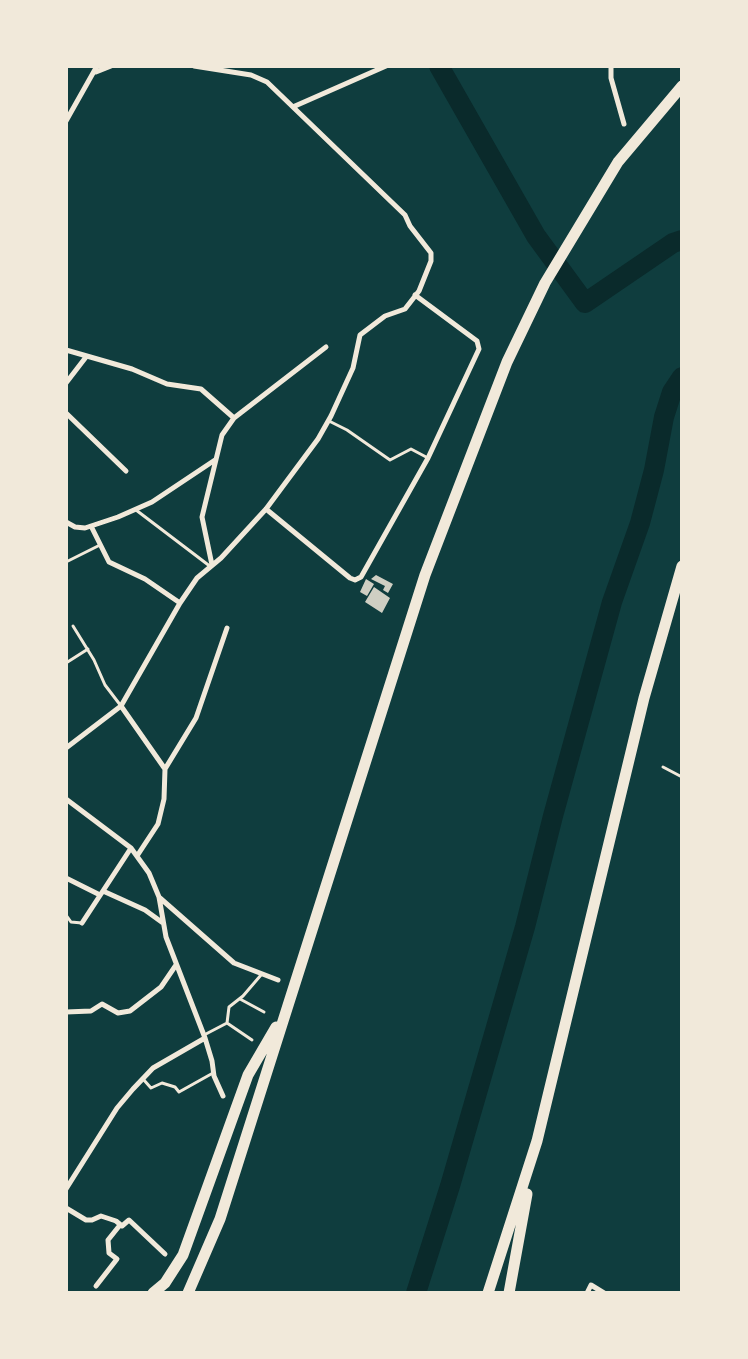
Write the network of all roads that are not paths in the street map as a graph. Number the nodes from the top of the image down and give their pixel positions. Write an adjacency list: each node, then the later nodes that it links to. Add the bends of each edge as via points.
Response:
1 (110, 66): 5 (street)
2 (194, 66): 7 (street, via 251,75 267,82)
3 (386, 66): 7 (street)
4 (611, 66): 9 (street, via 611,78)
5 (96, 69): 8 (street)
6 (682, 86): 54 (highway, via 618,162 545,283 507,362 425,575)
7 (294, 106): 10 (street, via 405,215 410,226 424,240 432,253)
8 (66, 121)
9 (624, 124)
10 (416, 295): 17 (street, via 405,309 385,316 360,335 352,368); 18 (street, via 479,344)
11 (326, 347): 16 (street)
12 (66, 350): 13 (street)
13 (86, 357): 14 (street); 16 (street, via 132,369 167,384 201,389)
14 (66, 384)
15 (66, 413): 20 (street)
16 (234, 418): 19 (street, via 222,435)
17 (328, 421): 18 (lane, via 390,460 411,448); 21 (street)
18 (428, 458): 21 (street, via 361,577 356,580)
19 (214, 460): 22 (street); 27 (street, via 209,496 202,517)
20 (126, 471)
21 (266, 508): 27 (street)
22 (136, 510): 24 (street); 27 (lane)
23 (66, 522): 24 (street, via 75,527)
24 (91, 526): 25 (street)
25 (100, 545): 26 (lane); 29 (street, via 109,562 145,579)
26 (66, 562)
27 (211, 566): 29 (street, via 197,578)
28 (682, 566): 61 (highway, via 644,698)
29 (180, 603): 34 (street)
30 (73, 626): 32 (lane)
31 (227, 628): 37 (street, via 196,718)
32 (88, 649): 33 (lane); 34 (lane, via 105,685)
33 (66, 663)
34 (121, 706): 35 (street); 37 (street)
35 (66, 748)
36 (663, 767): 38 (lane)
37 (165, 768): 41 (street, via 164,799 158,824)
38 (682, 777)
39 (66, 799): 40 (street)
40 (131, 848): 41 (street); 43 (street)
41 (137, 856): 44 (street)
42 (66, 878): 43 (street)
43 (102, 893): 46 (street); 47 (street, via 145,910)
44 (159, 897): 47 (street); 49 (street, via 234,964)
45 (66, 915): 46 (lane, via 71,922)
46 (82, 923)
47 (164, 923): 48 (street)
48 (176, 965): 52 (street, via 161,987 130,1011 118,1013 102,1004 91,1012); 56 (street)
49 (261, 974): 50 (street); 51 (lane)
50 (278, 980)
51 (240, 998): 53 (lane); 55 (lane, via 229,1007)
52 (66, 1012)
53 (264, 1012)
54 (285, 1012): 67 (highway, via 248,1076 183,1255 165,1283); 68 (highway, via 220,1219)
55 (227, 1023): 56 (lane); 57 (lane)
56 (204, 1037): 58 (street); 59 (street, via 153,1068)
57 (252, 1040)
58 (214, 1073): 59 (lane, via 179,1092 176,1087 162,1084 151,1088); 60 (street)
59 (142, 1079): 62 (street, via 117,1108)
60 (223, 1096)
61 (537, 1141): 69 (highway); 70 (highway)
62 (66, 1189)
63 (66, 1208): 64 (street, via 86,1220 101,1216)
64 (120, 1225): 65 (street, via 129,1220); 66 (street, via 108,1240 109,1253 116,1259)
65 (165, 1254)
66 (96, 1286)
67 (153, 1293)
68 (188, 1293)
69 (488, 1293)
70 (509, 1293)
71 (586, 1293): 72 (street, via 591,1285)
72 (604, 1293)

